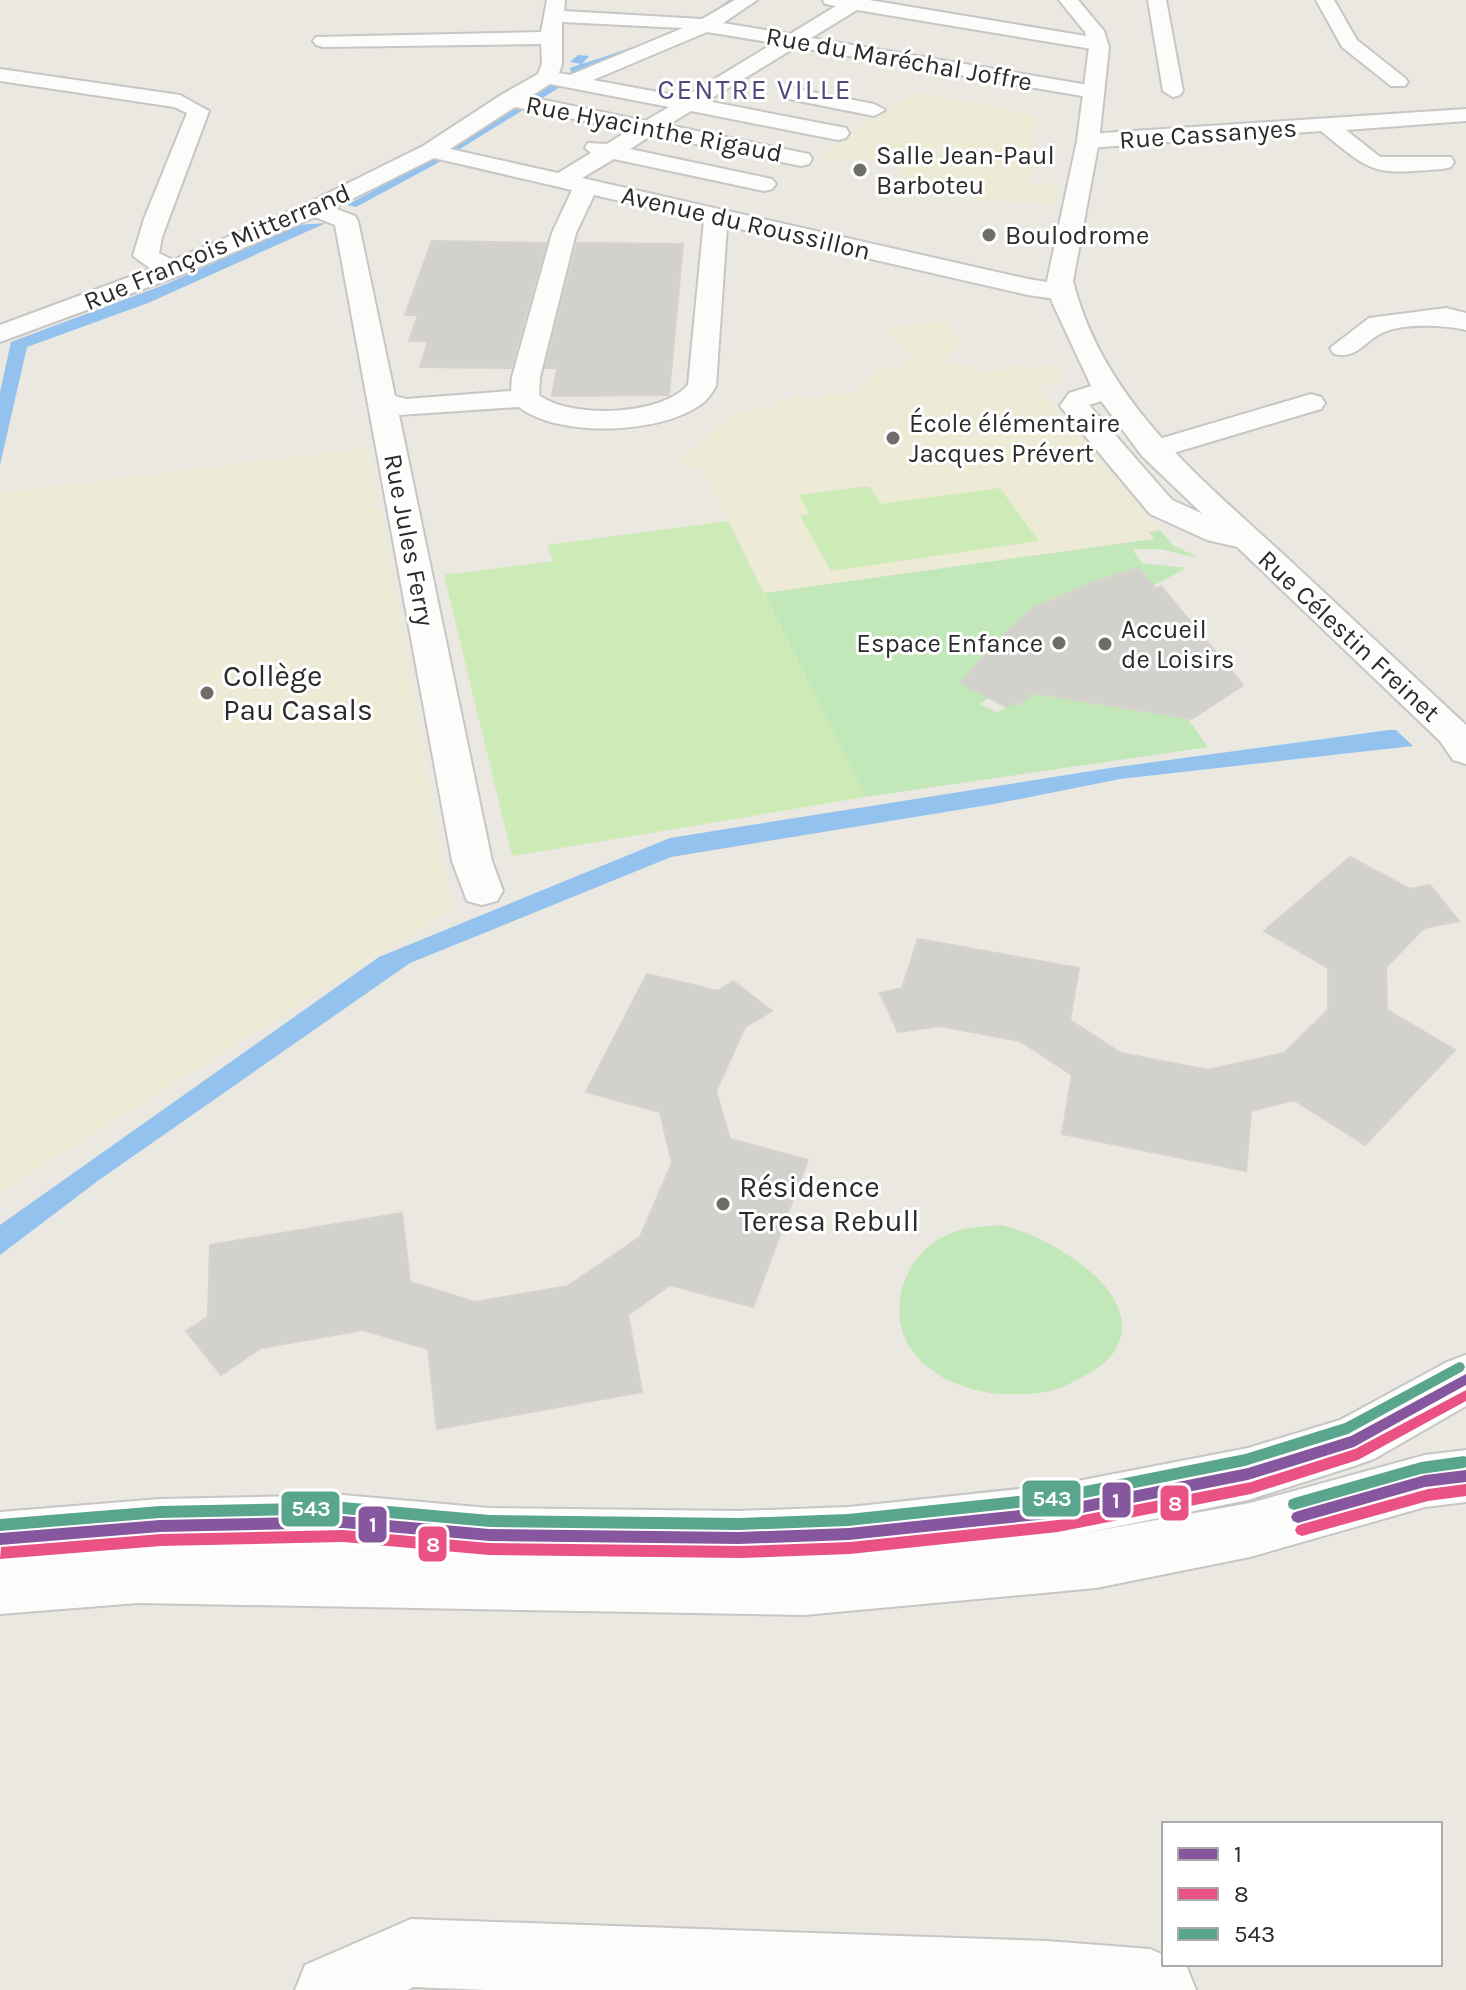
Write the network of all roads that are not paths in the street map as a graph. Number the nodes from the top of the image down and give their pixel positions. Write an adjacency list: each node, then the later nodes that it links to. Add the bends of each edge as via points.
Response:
1 (832, 0): 6 (street)
2 (943, 0): 17 (street)
3 (1071, 0): 17 (street)
4 (1157, 0): 18 (street)
5 (1325, 0): 31 (street, via 1349,43)
6 (857, 2): 10 (street); 17 (street)
7 (747, 7): 11 (street)
8 (555, 8): 11 (street, Rue du Maréchal Joffre); 13 (street)
9 (796, 18): 10 (street)
10 (823, 23): 12 (street); 15 (street)
11 (705, 25): 15 (street, Rue du Maréchal Joffre); 16 (street)
12 (854, 28)
13 (550, 38): 14 (street); 28 (street)
14 (323, 41)
15 (793, 41): 22 (street); 33 (street, Rue du Maréchal Joffre)
16 (661, 43): 19 (street); 21 (street)
17 (1096, 45): 18 (street); 23 (street); 33 (street)
18 (1166, 50): 32 (street)
19 (704, 51)
20 (732, 56): 22 (street)
21 (615, 61): 25 (street); 29 (street)
22 (760, 61): 24 (street); 30 (street)
23 (1072, 63)
24 (789, 66)
25 (653, 68)
26 (0, 75): 56 (street, via 180,101 198,111 150,232 146,256)
27 (696, 76): 30 (street)
28 (547, 77): 29 (street); 36 (street, Rue François Mitterrand)
29 (574, 81): 37 (street)
30 (725, 81): 37 (street); 38 (street)
31 (1398, 82)
32 (1173, 91)
33 (1094, 92): 45 (street)
34 (896, 95): 38 (street)
35 (1420, 96): 40 (street, Rue Cassanyes)
36 (508, 99): 41 (street, Rue François Mitterrand); 43 (street, Rue Hyacinthe Rigaud)
37 (687, 104): 43 (street); 46 (street)
38 (874, 110): 46 (street)
39 (1063, 114): 45 (street, Rue Cassanyes)
40 (1461, 120): 42 (street, Rue Cassanyes)
41 (473, 122): 44 (street); 48 (street, Rue François Mitterrand)
42 (1328, 126): 45 (street, Rue Cassanyes); 51 (street, Rue Cassanyes, via 1372,162)
43 (648, 128): 49 (street); 50 (street, Rue Hyacinthe Rigaud)
44 (511, 130)
45 (1089, 130): 57 (street)
46 (838, 133): 50 (street)
47 (568, 142): 49 (street)
48 (431, 151): 52 (street, Avenue du Roussillon); 54 (street, Rue François Mitterrand)
49 (610, 151): 52 (street); 53 (street)
50 (801, 159): 53 (street)
51 (1443, 162)
52 (574, 183): 55 (street, Avenue du Roussillon); 62 (street)
53 (764, 184): 55 (street)
54 (314, 209): 56 (street, Rue François Mitterrand); 63 (street, Rue Jules Ferry, via 346,221)
55 (716, 216): 57 (street, Avenue du Roussillon, via 1028,287); 62 (street, via 702,386 691,399 652,413 589,419 558,415)
56 (172, 270): 59 (street, Rue François Mitterrand)
57 (1061, 286): 61 (street, Rue Célestin Freinet)
58 (1466, 322): 60 (street, via 1446,316 1378,324)
59 (0, 334)
60 (1344, 348)
61 (1107, 390): 65 (street, Rue Célestin Freinet); 66 (street, Rue Célestin Freinet, via 1079,399 1074,406 1161,507 1218,533)
62 (525, 398): 63 (street, via 417,408)
63 (382, 401): 68 (street, Rue Jules Ferry)
64 (1311, 403): 65 (street)
65 (1153, 450): 66 (street, Rue Célestin Freinet)
66 (1246, 539): 67 (street, Rue Célestin Freinet)
67 (1463, 738)
68 (482, 891)
69 (1466, 1379): 71 (street, via 1354,1441 1248,1474 1057,1512 938,1525 739,1538 489,1535 343,1522 160,1526)
70 (1466, 1476): 72 (street, via 1425,1481 1250,1530 1096,1560 804,1586 154,1575)
71 (0, 1539)
72 (0, 1585)
73 (330, 1990): 74 (street, via 411,1953 1047,1976 1150,1984)
74 (1161, 1990)

